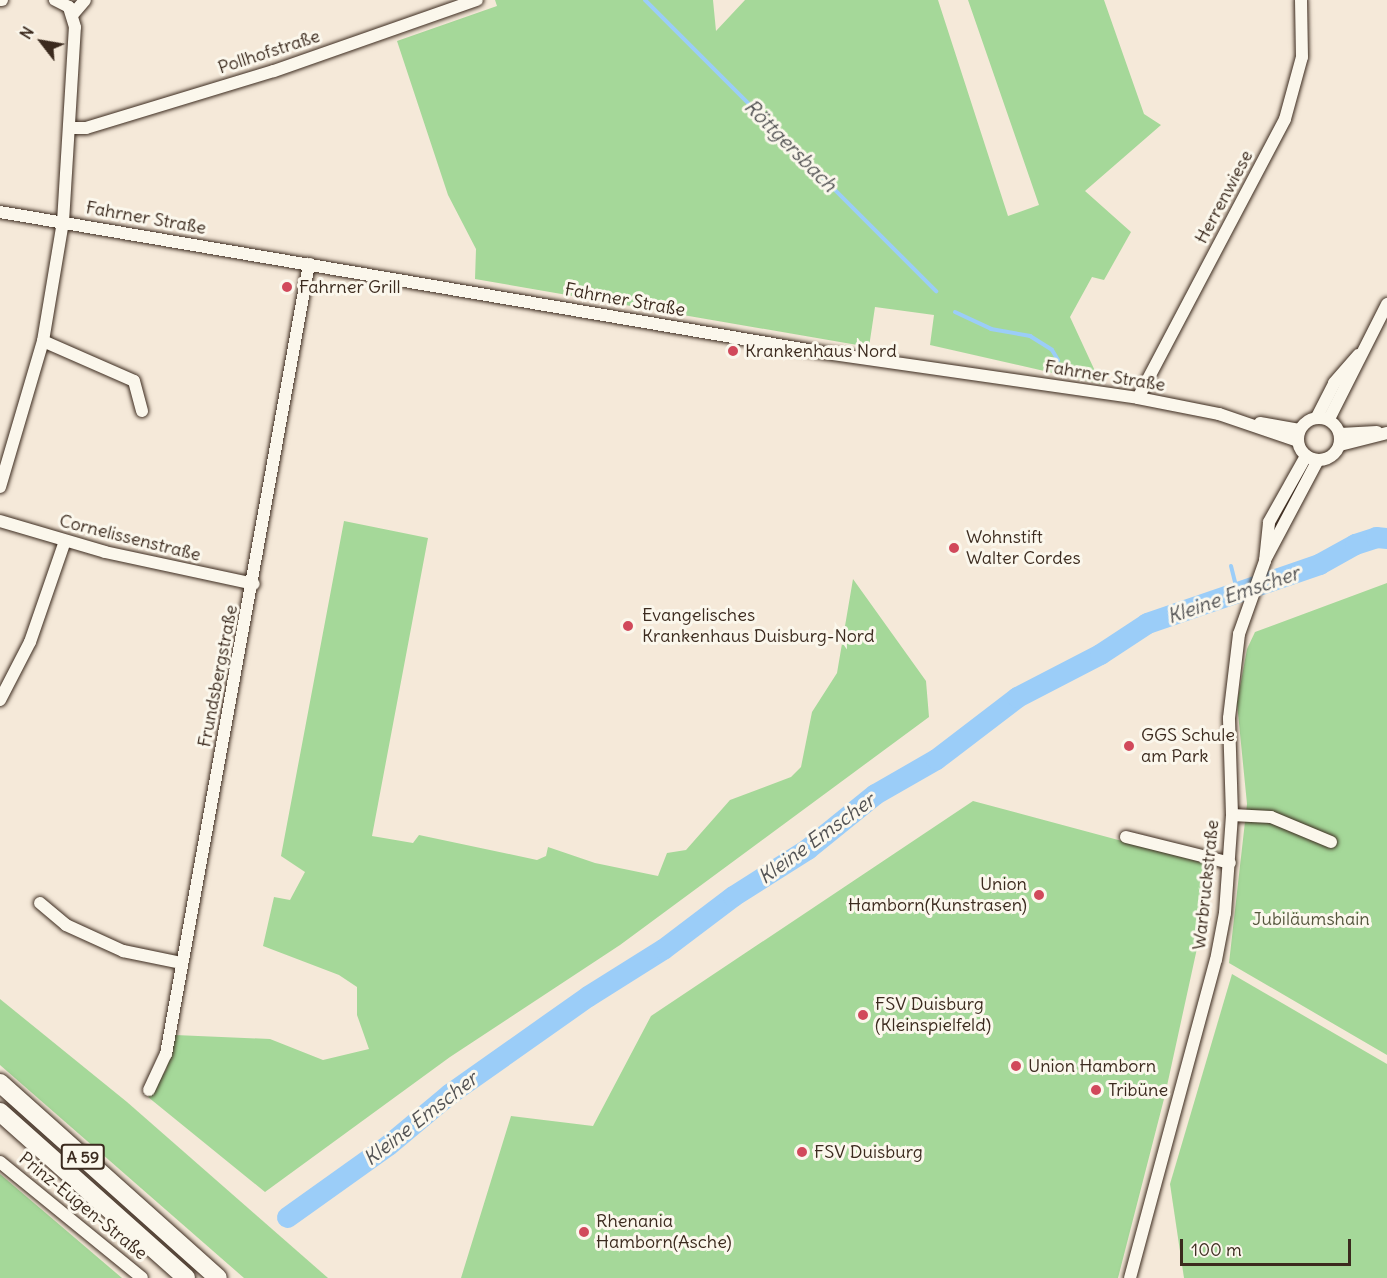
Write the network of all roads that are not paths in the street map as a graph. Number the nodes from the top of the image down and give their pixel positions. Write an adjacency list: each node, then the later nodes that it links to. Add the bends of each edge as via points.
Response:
1 (55, 0): 5 (street)
2 (85, 0): 5 (street)
3 (477, 0): 6 (street, Pollhofstraße, via 274,71 86,128)
4 (1301, 0): 12 (street, Herrenwiese, via 1302,57 1285,118)
5 (72, 14): 6 (street)
6 (70, 128): 8 (street)
7 (0, 212): 8 (street, Fahrner Straße)
8 (63, 222): 9 (street, Fahrner Straße); 11 (street)
9 (309, 264): 12 (street, Fahrner Straße, via 826,353); 22 (street, Frundsbergstraße)
10 (1387, 304): 14 (street, via 1362,350 1356,371)
11 (43, 341): 13 (street, via 134,381); 19 (street)
12 (1138, 399): 16 (street, Fahrner Straße)
13 (142, 411)
14 (1323, 418): 16 (street); 17 (street)
15 (1387, 432): 17 (street)
16 (1298, 435): 18 (street)
17 (1340, 439): 18 (street, via 1329,458)
18 (1312, 458): 24 (street, Warbruckstraße, via 1248,605 1232,670)
19 (0, 487)
20 (0, 521): 21 (street, Cornelissenstraße)
21 (65, 541): 22 (street, Cornelissenstraße); 23 (street, via 30,642)
22 (254, 584): 29 (street, Frundsbergstraße)
23 (0, 700)
24 (1232, 815): 26 (street, via 1271,817); 27 (street, Warbruckstraße)
25 (1126, 837): 27 (street)
26 (1331, 842)
27 (1230, 863): 37 (street, Warbruckstraße, via 1216,960)
28 (40, 903): 29 (street, via 66,925 123,951)
29 (181, 963): 31 (street, Frundsbergstraße, via 166,1054)
30 (0, 1083): 36 (highway, A 59)
31 (149, 1090)
32 (0, 1112): 35 (highway, A 59)
33 (0, 1162): 34 (street, Prinz-Eugen-Straße)
34 (142, 1278)
35 (186, 1278)
36 (218, 1278)
37 (1130, 1278)

